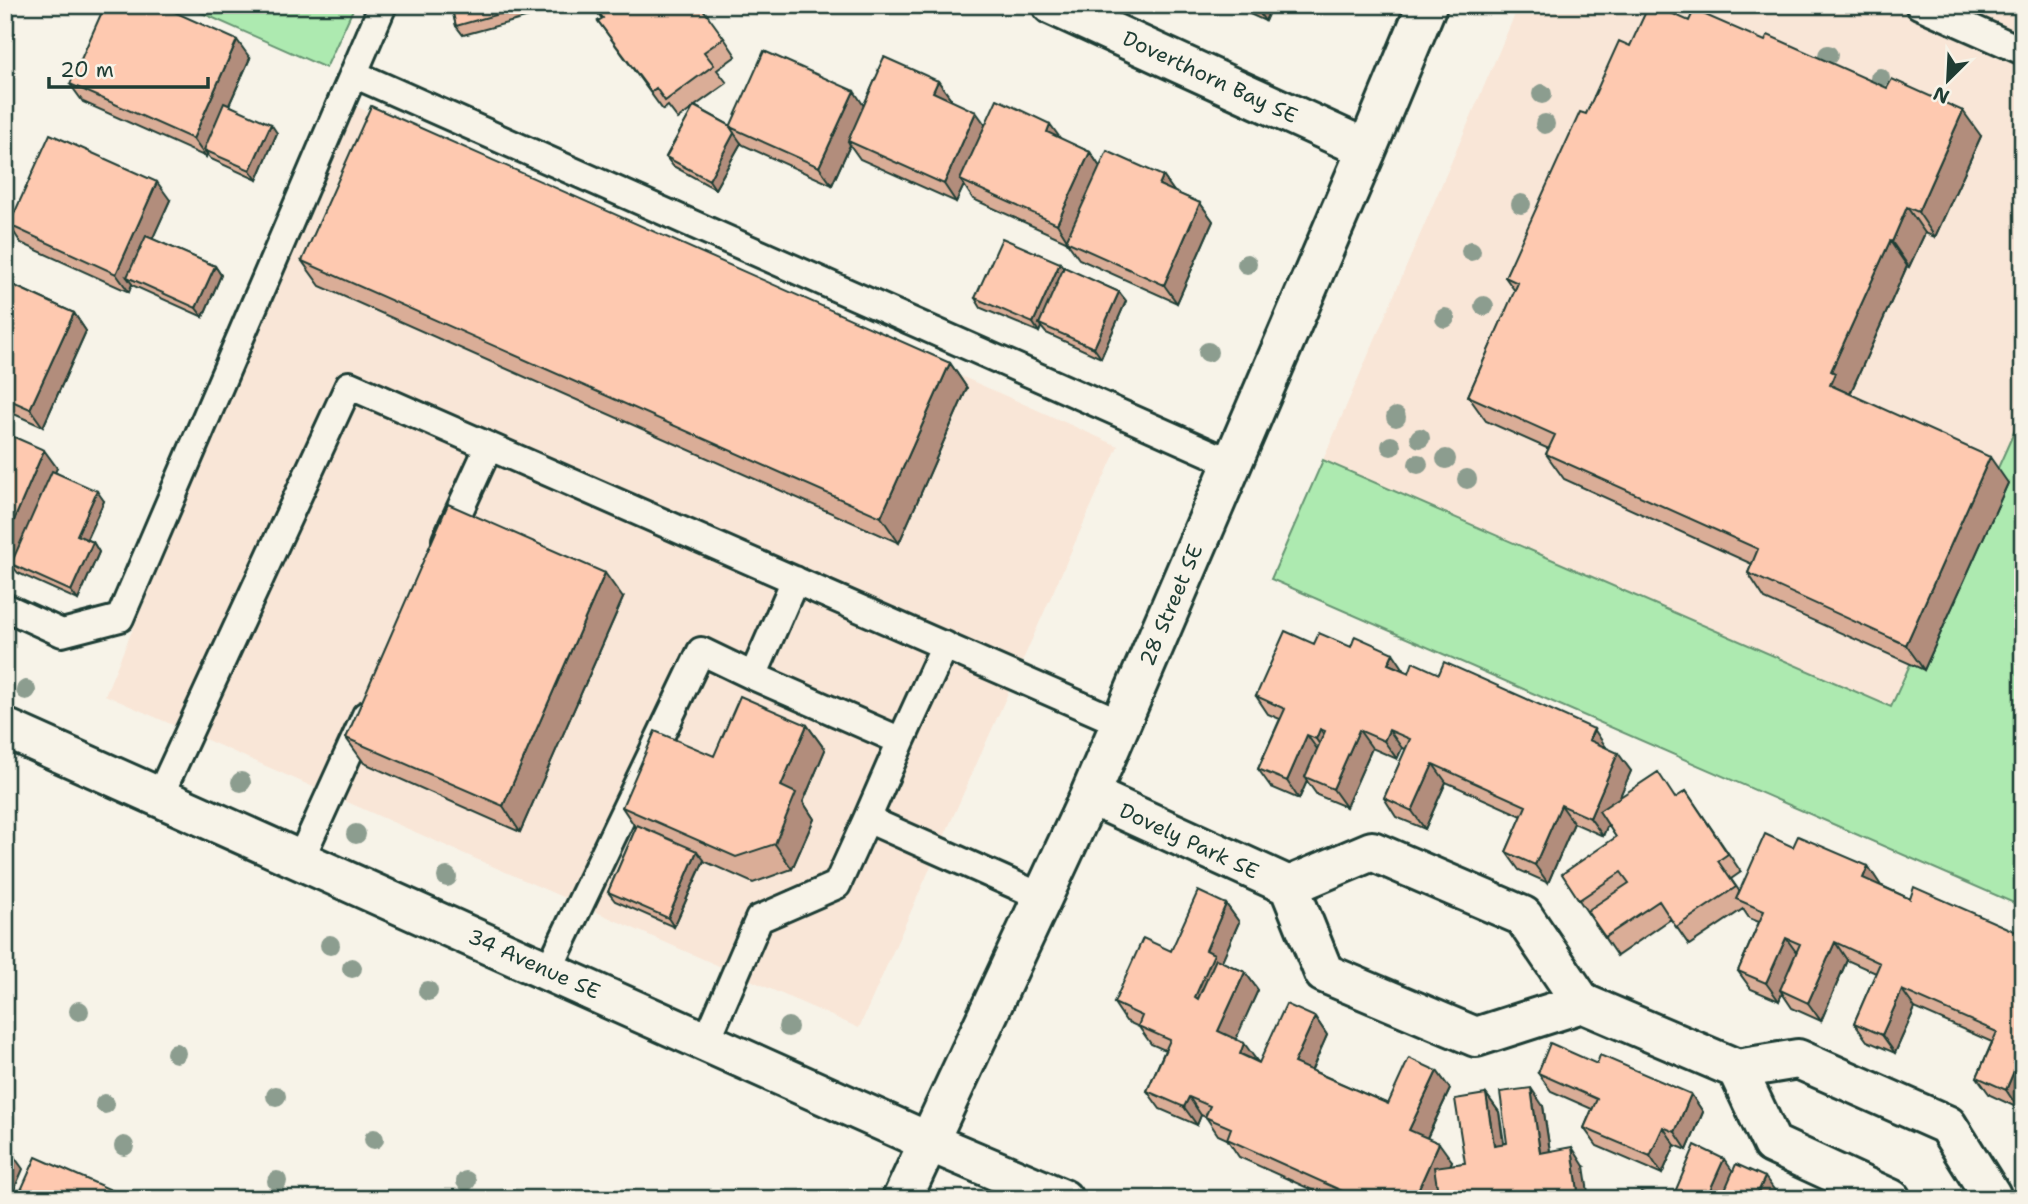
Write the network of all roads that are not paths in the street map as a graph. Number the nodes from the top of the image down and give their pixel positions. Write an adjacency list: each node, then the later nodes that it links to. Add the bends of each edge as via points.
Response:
1 (383, 5): 6 (lane)
2 (1052, 5): 7 (street, Doverthorn Bay SE)
3 (1427, 5): 7 (street, 28 Street SE)
4 (1919, 5): 5 (lane)
5 (2023, 51)
6 (354, 74): 9 (lane); 12 (lane, via 120,618 62,633)
7 (1367, 149): 9 (street, 28 Street SE)
8 (489, 446): 10 (lane); 11 (lane); 20 (lane, via 349,385)
9 (1233, 463): 16 (street, 28 Street SE)
10 (438, 559)
11 (795, 580): 13 (lane); 14 (lane)
12 (5, 607)
13 (945, 645): 16 (lane); 18 (lane)
14 (753, 676): 18 (lane); 25 (lane, via 701,652)
15 (375, 696): 22 (lane)
16 (1121, 723): 19 (street, 28 Street SE)
17 (5, 728): 20 (street, 34 Avenue SE)
18 (901, 741): 21 (lane)
19 (1090, 795): 23 (street, Dovely Park SE); 24 (street, 28 Street SE)
20 (159, 797): 22 (street, 34 Avenue SE)
21 (867, 819): 24 (lane); 27 (lane, via 837,885 759,919)
22 (300, 860): 25 (street, 34 Avenue SE)
23 (1289, 886): 26 (street, via 1372,851 1523,916); 26 (street, via 1324,973 1476,1037)
24 (1042, 897): 29 (street, 28 Street SE)
25 (548, 971): 27 (street, 34 Avenue SE)
26 (1582, 1003): 28 (street)
27 (706, 1042): 29 (street, 34 Avenue SE)
28 (1737, 1069): 30 (street, via 1798,1059 1947,1125); 33 (street, via 1772,1144)
29 (929, 1142): 31 (street, 28 Street SE); 32 (street, 34 Avenue SE)
30 (1986, 1198)
31 (902, 1199)
32 (1063, 1199)
33 (1891, 1199)

